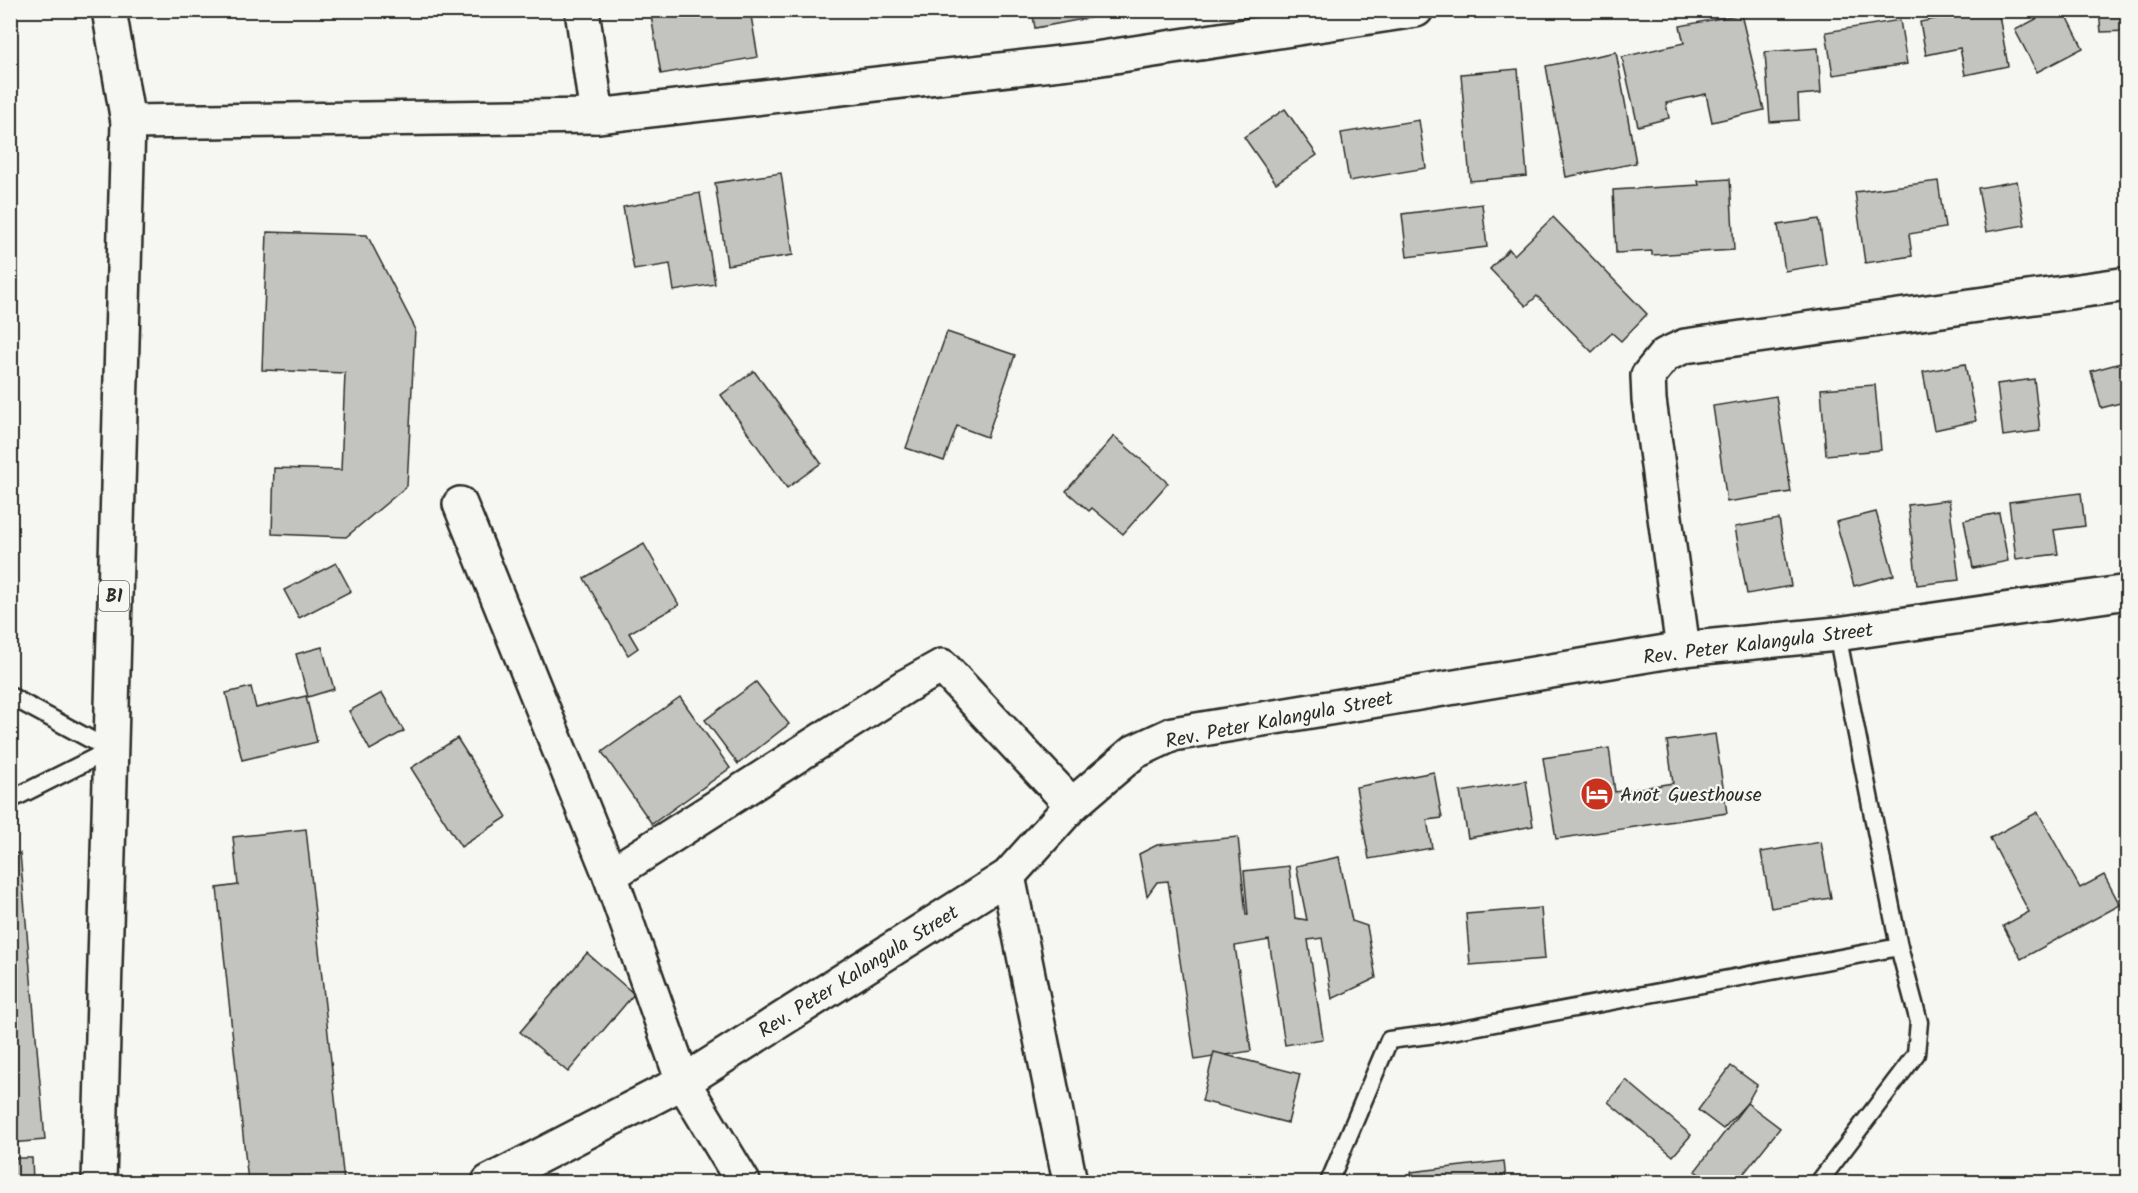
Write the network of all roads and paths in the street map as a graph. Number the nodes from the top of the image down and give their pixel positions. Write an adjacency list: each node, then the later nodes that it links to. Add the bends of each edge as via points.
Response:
1 (109, 10): 5 (street, B1)
2 (582, 10): 4 (street)
3 (1416, 10): 4 (street, via 1095,59)
4 (597, 116): 5 (street)
5 (128, 122): 12 (street, B1)
6 (2127, 284): 10 (street, via 1685,346 1665,355 1648,376 1649,400)
7 (460, 504): 15 (street)
8 (2127, 592): 9 (street, Rev. Peter Kalangula Street)
9 (1838, 634): 10 (street, Rev. Peter Kalangula Street); 17 (lane)
10 (1683, 649): 14 (street, Rev. Peter Kalangula Street, via 1173,734 1134,752)
11 (10, 696): 12 (lane)
12 (110, 750): 13 (lane); 19 (street, B1)
13 (10, 800)
14 (1072, 805): 15 (street, via 942,666); 16 (street, Rev. Peter Kalangula Street)
15 (610, 875): 18 (street)
16 (1008, 876): 18 (street, Rev. Peter Kalangula Street); 22 (street)
17 (1899, 947): 23 (lane, via 1389,1040); 24 (lane, via 1919,1022 1916,1054)
18 (683, 1082): 20 (street, Rev. Peter Kalangula Street); 21 (street)
19 (99, 1182)
20 (489, 1182)
21 (743, 1182)
22 (1070, 1182)
23 (1329, 1182)
24 (1819, 1182)

